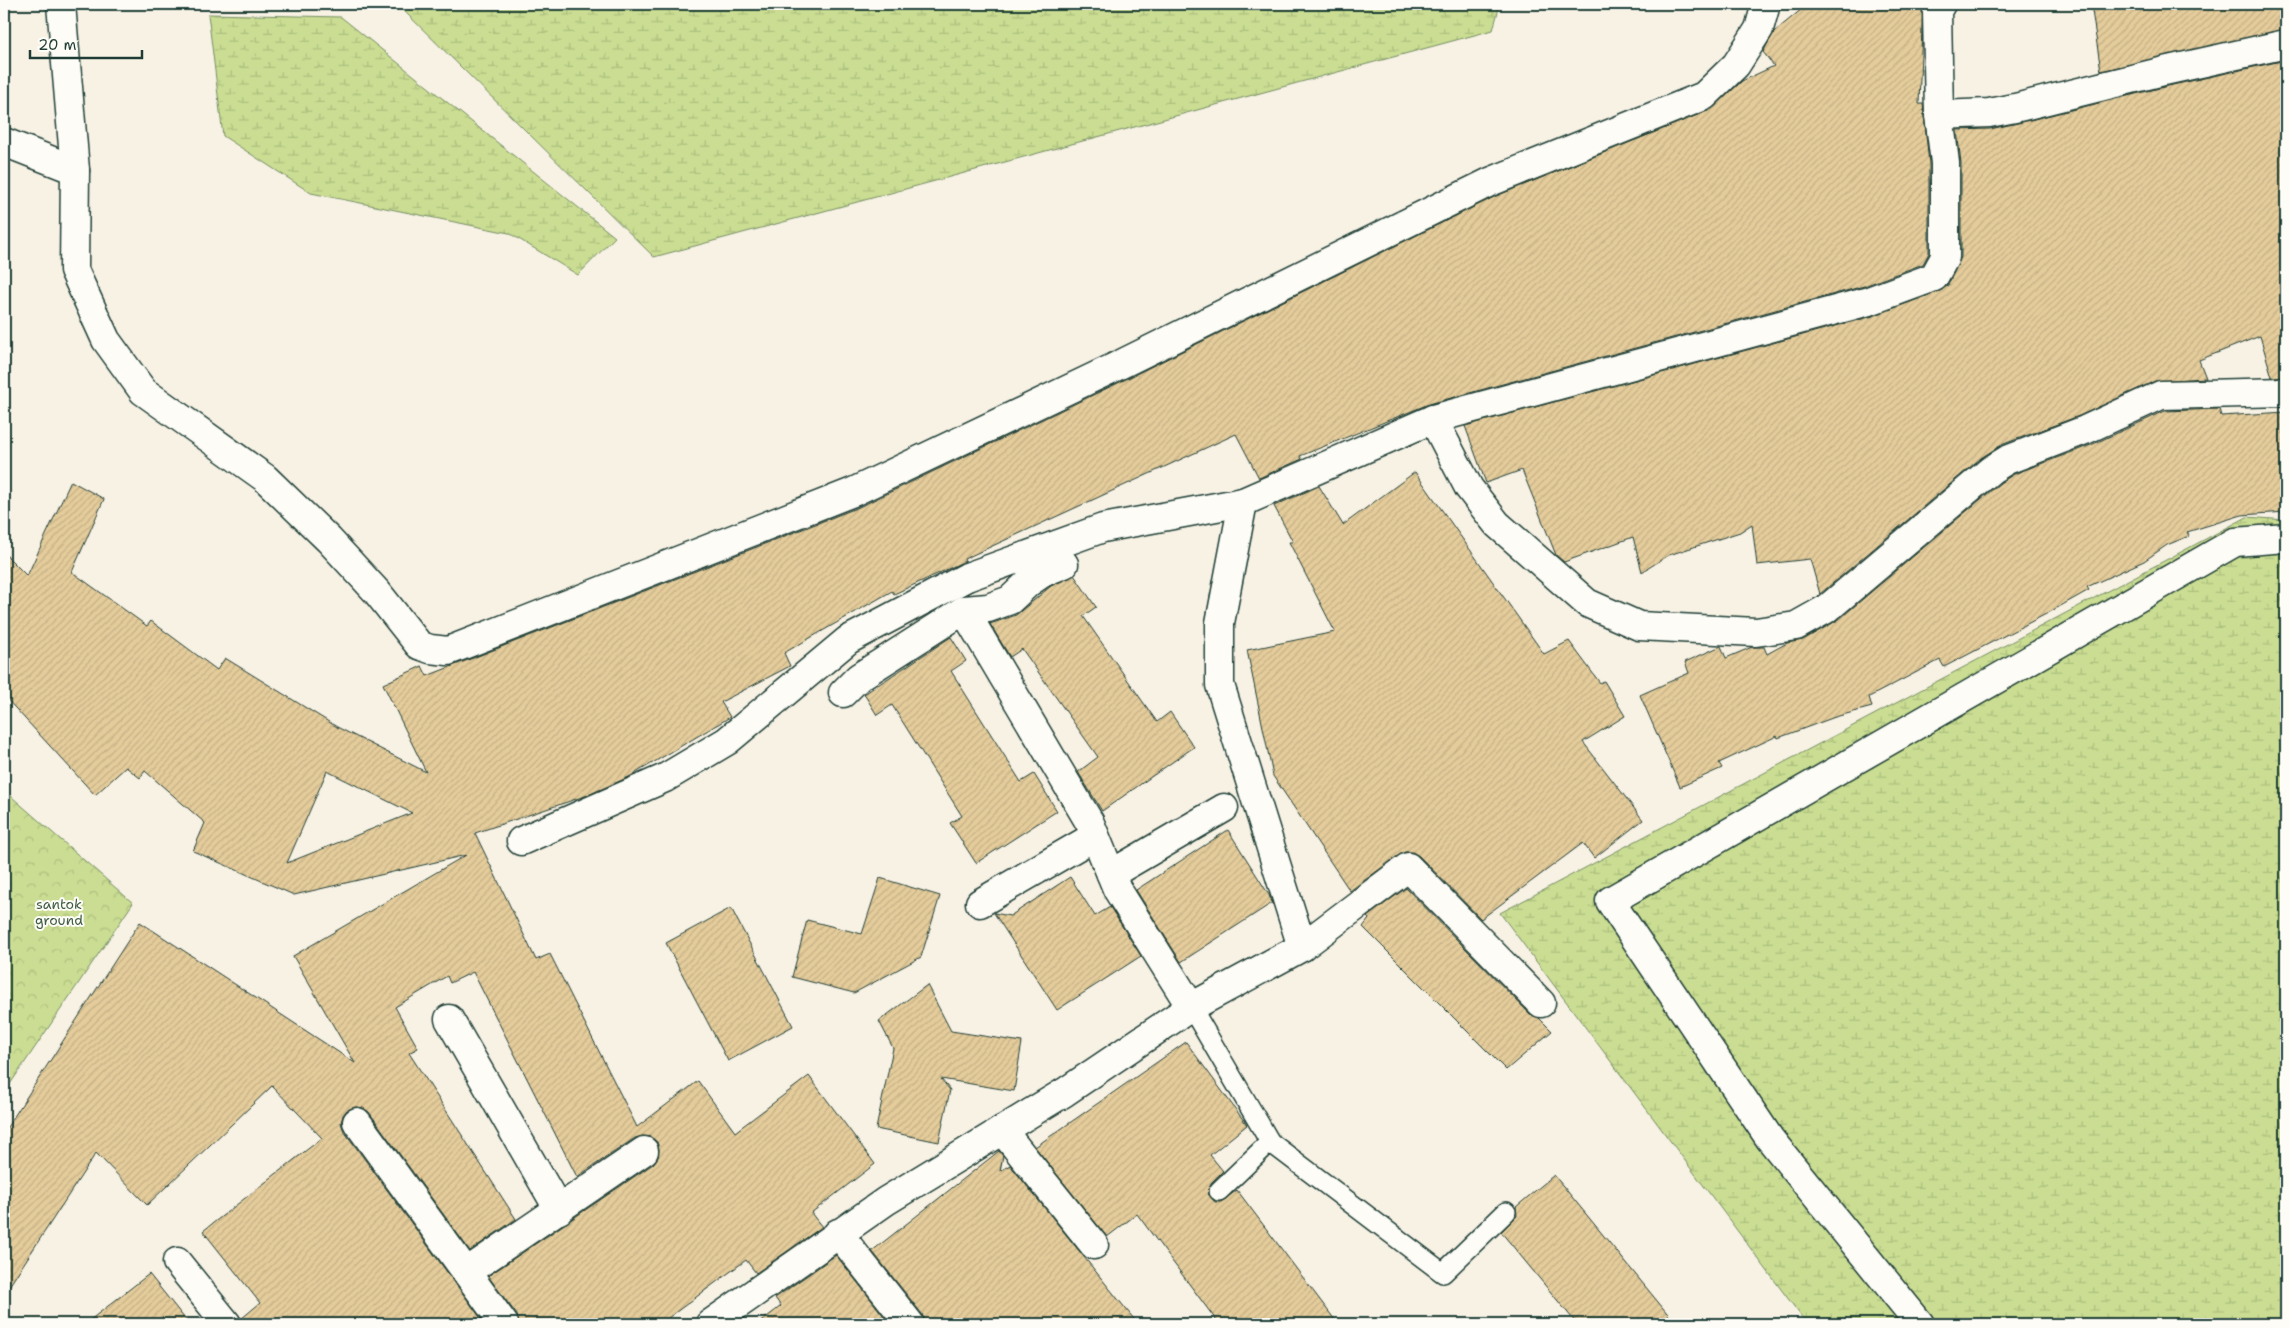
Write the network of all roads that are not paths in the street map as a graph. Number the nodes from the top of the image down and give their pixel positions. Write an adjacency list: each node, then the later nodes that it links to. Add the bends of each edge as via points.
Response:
1 (61, 4): 7 (street)
2 (1766, 4): 7 (street, via 1759,29 1736,65 1704,96 1490,182 853,492 448,652 419,644 329,540 264,478 143,391 106,340 74,270)
3 (1941, 4): 5 (street, via 1938,11)
4 (2286, 44): 5 (street, via 2015,108 1989,113)
5 (1939, 115): 9 (street, via 1945,163 1945,257 1934,277 1869,301)
6 (4, 142): 7 (street)
7 (75, 170)
8 (2286, 392): 9 (street, via 2161,395 2085,430 2007,460 1828,608 1796,626 1756,632 1639,626 1587,603 1497,524 1469,488)
9 (1432, 419): 10 (street)
10 (1243, 502): 17 (street, via 1103,528 967,578 848,640 727,741 665,778); 20 (street, via 1220,623 1220,685)
11 (2286, 538): 39 (street, via 2235,542 1610,901 1770,1139)
12 (1064, 564): 13 (street, via 1028,582 1010,600 988,608)
13 (964, 610): 14 (street, via 859,677); 16 (street)
14 (843, 693)
15 (1224, 808): 18 (street)
16 (1095, 836): 18 (street); 19 (street)
17 (521, 841)
18 (1111, 874): 22 (street, via 1117,889)
19 (980, 903)
20 (1302, 947): 21 (street, via 1408,867); 22 (street)
21 (1540, 1003)
22 (1191, 1007): 25 (street, via 1066,1092); 26 (lane)
23 (449, 1019): 29 (street)
24 (357, 1122): 34 (street)
25 (1002, 1130): 31 (street); 32 (street)
26 (1270, 1142): 28 (lane); 30 (lane, via 1443,1274)
27 (644, 1151): 29 (street)
28 (1219, 1191)
29 (559, 1210): 34 (street)
30 (1506, 1212)
31 (838, 1233): 37 (street); 38 (street)
32 (1094, 1245)
33 (177, 1262): 35 (street)
34 (468, 1272): 36 (street)
35 (227, 1324)
36 (504, 1324)
37 (710, 1324)
38 (910, 1324)
39 (1920, 1324)

